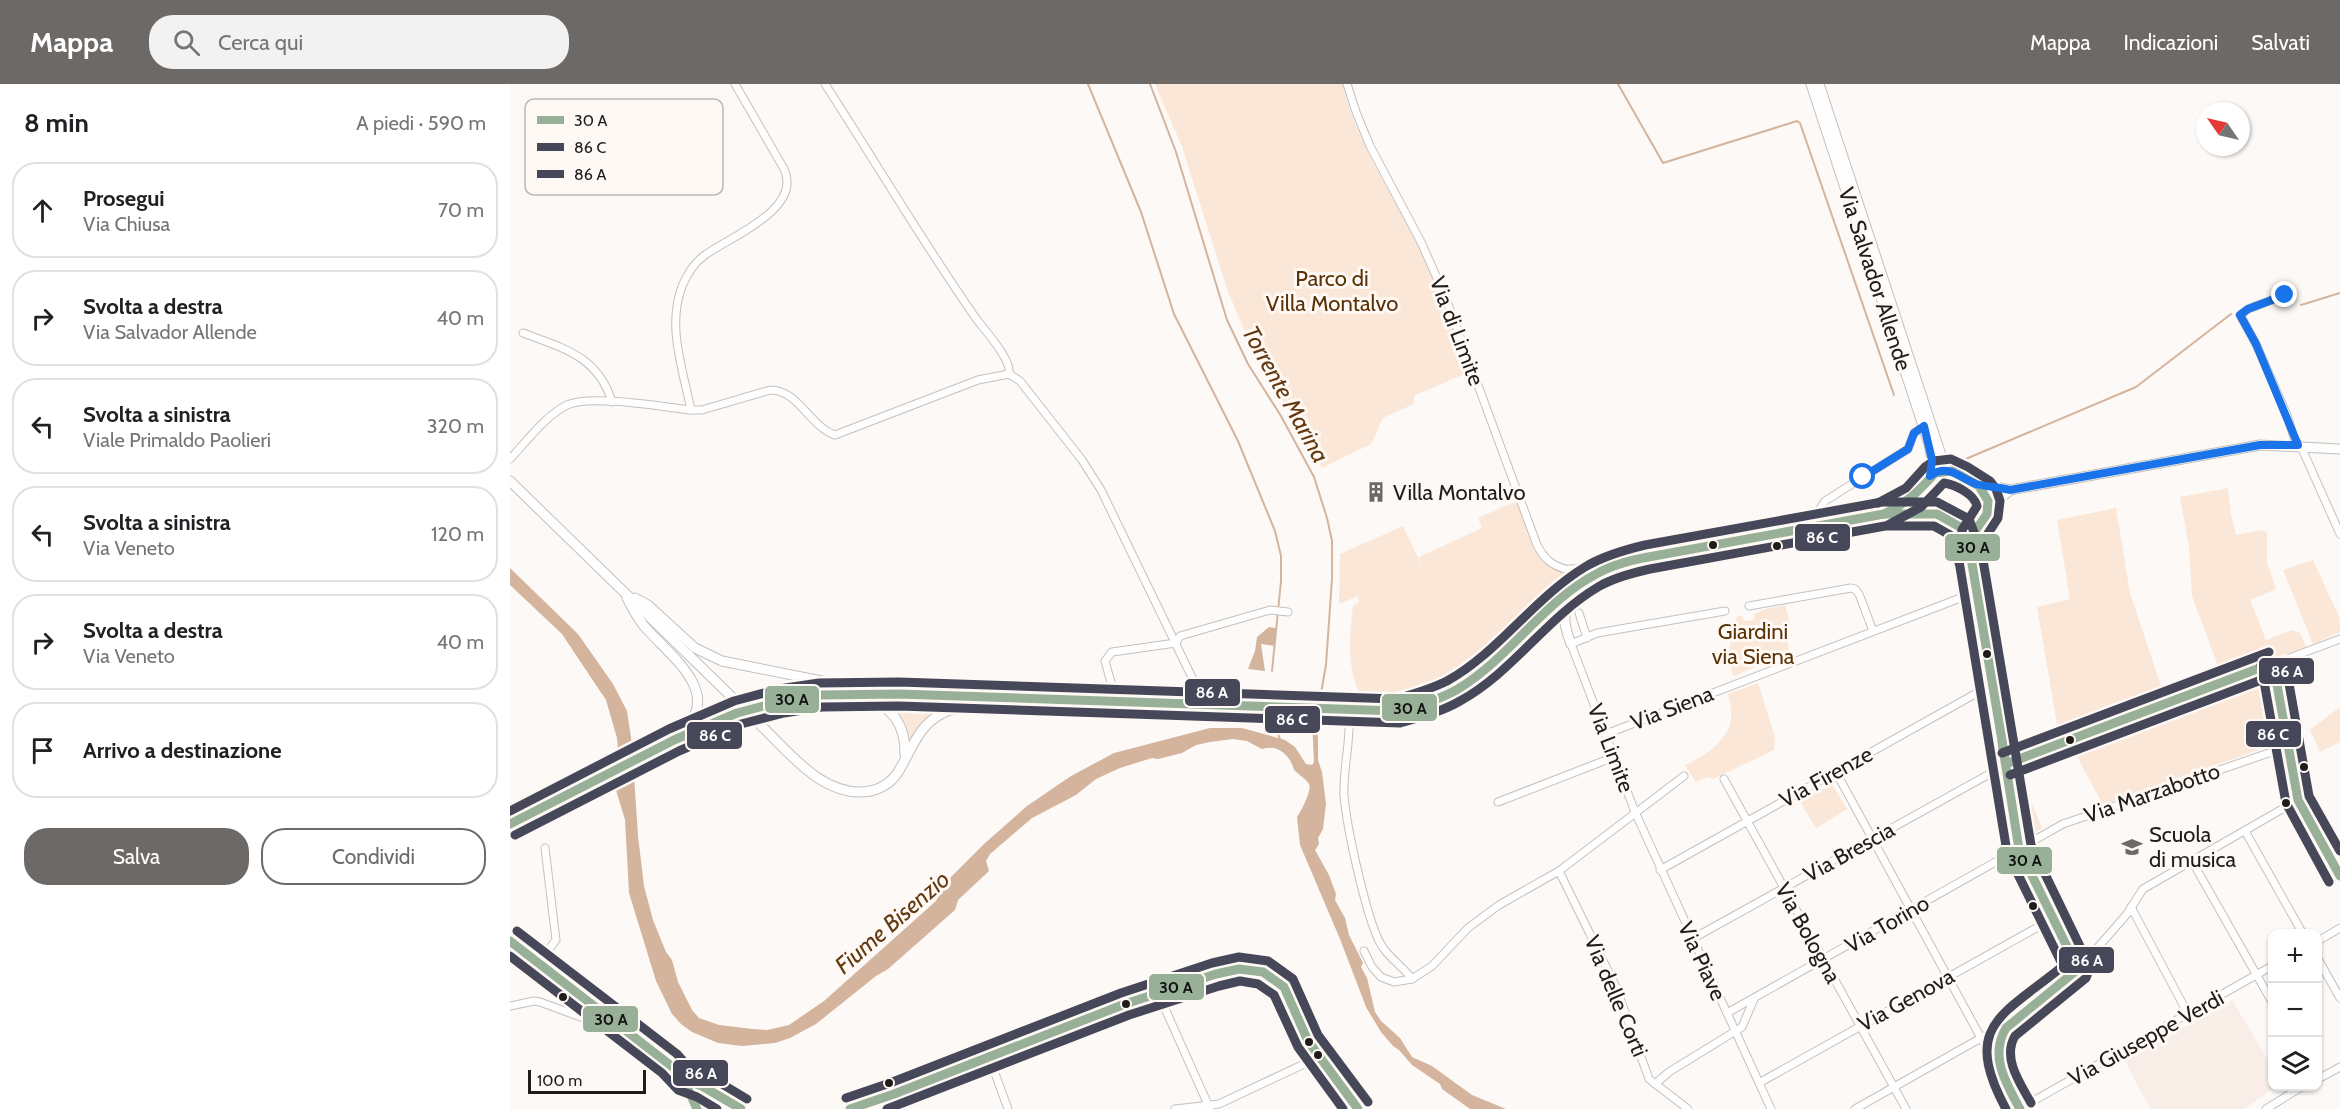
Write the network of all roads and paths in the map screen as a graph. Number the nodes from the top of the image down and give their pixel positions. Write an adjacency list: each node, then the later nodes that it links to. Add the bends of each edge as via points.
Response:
1 (735, 84): 10 (street, via 784,169 788,186 781,202 767,215 702,256 683,284 676,308 676,330)
2 (825, 84): 8 (street, via 1005,358)
3 (1347, 84): 30 (street, Via di Limite, via 1370,146 1445,296 1537,545 1543,558)
4 (1810, 84): 11 (main road, Via Salvador Allende)
5 (1819, 84): 15 (main road, Via Salvador Allende, via 1942,458)
6 (2285, 295): 12 (street, via 2240,315)
7 (523, 333): 9 (street, via 580,356 605,386)
8 (1010, 374): 10 (street, via 978,380 835,435 824,431 792,397 779,391); 40 (street, via 1020,381 1082,460 1101,490)
9 (612, 402): 10 (street); 14 (street, via 585,400 565,406)
10 (691, 410)
11 (1924, 426): 16 (main road, Via Salvador Allende, via 1932,460); 24 (street, via 1914,433 1908,449 1825,501)
12 (2298, 445): 13 (main road); 20 (main road, via 2260,445); 27 (street)
13 (2340, 449)
14 (510, 459)
15 (1952, 471): 16 (main road); 18 (main road)
16 (1930, 476): 19 (main road)
17 (510, 481): 31 (main road)
18 (1974, 483): 20 (main road); 21 (main road, via 1985,493)
19 (1922, 489): 22 (main road); 23 (main road, via 1926,505)
20 (2010, 490): 21 (main road)
21 (1988, 510): 25 (main road)
22 (1884, 514): 23 (main road); 24 (main road)
23 (1937, 514): 26 (main road)
24 (1816, 526): 28 (main road)
25 (1978, 526): 26 (main road); 29 (street)
26 (1960, 527): 29 (street)
27 (2340, 534)
28 (1683, 551): 30 (main road, via 1660,548 1586,569); 41 (main road, via 1607,577 1578,596 1565,618); 48 (main road, via 1629,562 1592,576 1461,688 1428,704 1397,711)
29 (1971, 558): 32 (street)
30 (1569, 570)
31 (623, 591): 46 (main road, via 648,605 695,648 722,661); 49 (main road); 53 (main road, via 640,621 684,668 695,689 694,717)
32 (1976, 592): 37 (street, Via Siena); 43 (street)
33 (1749, 606): 37 (street, via 1851,588 1859,594)
34 (1725, 611): 38 (street)
35 (1288, 612): 40 (street, via 1270,610 1180,636)
36 (1579, 613): 38 (street)
37 (1873, 631): 52 (street, Via Siena)
38 (1587, 638): 41 (street)
39 (2340, 639): 42 (street, Via Brescia)
40 (1176, 643): 44 (street, via 1112,652 1105,661); 47 (street)
41 (1571, 644): 52 (street, Via Limite)
42 (2273, 663): 54 (street); 57 (street, Via Brescia)
43 (1993, 684): 57 (street); 58 (street, Via Firenze)
44 (1112, 686)
45 (840, 694): 46 (main road); 49 (main road, bridge); 56 (main road, via 874,700 891,711 902,729)
46 (890, 694): 48 (main road)
47 (1201, 696)
48 (1051, 700): 56 (main road, via 965,706 944,712 918,734)
49 (738, 709): 53 (main road)
50 (753, 718): 56 (main road, via 812,774 846,790 867,791 885,785)
51 (1349, 726): 91 (street, via 1344,796 1359,874 1383,949)
52 (1606, 734): 55 (street, Via Limite)
53 (670, 742): 65 (main road)
54 (2289, 746): 61 (street); 69 (street, Via Marzabotto, via 2063,824)
55 (1614, 757): 62 (street); 63 (street, Via Limite)
56 (905, 759)
57 (2006, 764): 67 (street, Via Brescia); 69 (street)
58 (1836, 772): 64 (street, Via Firenze); 67 (street)
59 (1684, 776): 63 (street)
60 (1724, 779): 64 (street, Via Bologna)
61 (2298, 800): 66 (street); 73 (street)
62 (1498, 802)
63 (1635, 812): 71 (street, Via Piave); 72 (street, Via Limite)
64 (1747, 822): 71 (street, Via Firenze); 74 (street, Via Bologna)
65 (510, 824)
66 (2245, 831): 70 (street); 79 (street)
67 (1872, 839): 74 (street, Via Brescia); 76 (street)
68 (545, 848): 85 (street, via 556,940)
69 (2019, 849): 76 (street, Via Torino); 77 (street)
70 (2192, 861): 75 (street, via 2143,889); 89 (street)
71 (1660, 870): 80 (street, Via Piave)
72 (1559, 871): 91 (street, Via Limite, via 1498,905 1468,928 1432,966); 113 (street, Via delle Corti, via 1616,987 1649,1079)
73 (2340, 876)
74 (1784, 889): 80 (street, Via Brescia); 84 (street, Via Bologna)
75 (2132, 907): 87 (street); 100 (street)
76 (1911, 910): 84 (street, Via Torino); 90 (street)
77 (2054, 918): 87 (street); 90 (street, Via Genova)
78 (2340, 928): 81 (street)
79 (2301, 929)
80 (1692, 939): 99 (street, Via Piave)
81 (2322, 939)
82 (510, 941): 85 (main road)
83 (1364, 951): 91 (street, via 1381,977 1394,982)
84 (1823, 960): 94 (street, Via Torino); 102 (street, Via Bologna)
85 (538, 963): 96 (main road)
86 (2322, 966): 95 (street)
87 (2078, 969): 98 (street)
88 (2268, 969): 89 (street, Via Giuseppe Verdi)
89 (2258, 975): 93 (street); 100 (street, Via Giuseppe Verdi)
90 (1947, 977): 102 (street, Via Genova); 105 (street)
91 (1412, 979)
92 (1158, 993): 106 (street); 107 (street, via 1226,972 1251,970 1268,974 1284,987 1305,1036); 118 (street)
93 (2268, 994)
94 (1754, 998): 99 (street, Via Torino); 103 (street, via 1742,1027)
95 (2340, 998)
96 (590, 1004): 101 (street); 104 (main road)
97 (510, 1005): 101 (street, via 534,1001)
98 (2033, 1008): 105 (street); 109 (street, via 2001,1035 1997,1053)
99 (1727, 1013): 103 (street, Via Piave)
100 (2188, 1014): 129 (street, Via Giuseppe Verdi)
101 (581, 1016): 104 (street)
102 (1860, 1025): 112 (street, Via Genova); 114 (street, Via Bologna)
103 (1735, 1032): 112 (street, Via Piave); 113 (street)
104 (633, 1036): 111 (main road)
105 (1982, 1038): 109 (street); 114 (street)
106 (989, 1057): 117 (street); 122 (street)
107 (1319, 1057): 118 (street); 124 (street)
108 (2340, 1068): 110 (street)
109 (2002, 1076): 129 (street)
110 (2322, 1076)
111 (684, 1080): 119 (main road); 120 (street)
112 (1759, 1083): 126 (street, Via Piave)
113 (1655, 1084): 125 (street, Via delle Corti)
114 (1894, 1087): 127 (street); 128 (street, Via Bologna)
115 (2297, 1091): 116 (street)
116 (2279, 1105): 130 (street)
117 (875, 1106): 121 (street)
118 (1209, 1107): 123 (street)
119 (697, 1109)
120 (741, 1109)
121 (850, 1109)
122 (1008, 1109)
123 (1175, 1109)
124 (1358, 1109)
125 (1688, 1109)
126 (1771, 1109)
127 (1855, 1109)
128 (1906, 1109)
129 (2020, 1109)
130 (2266, 1109)

